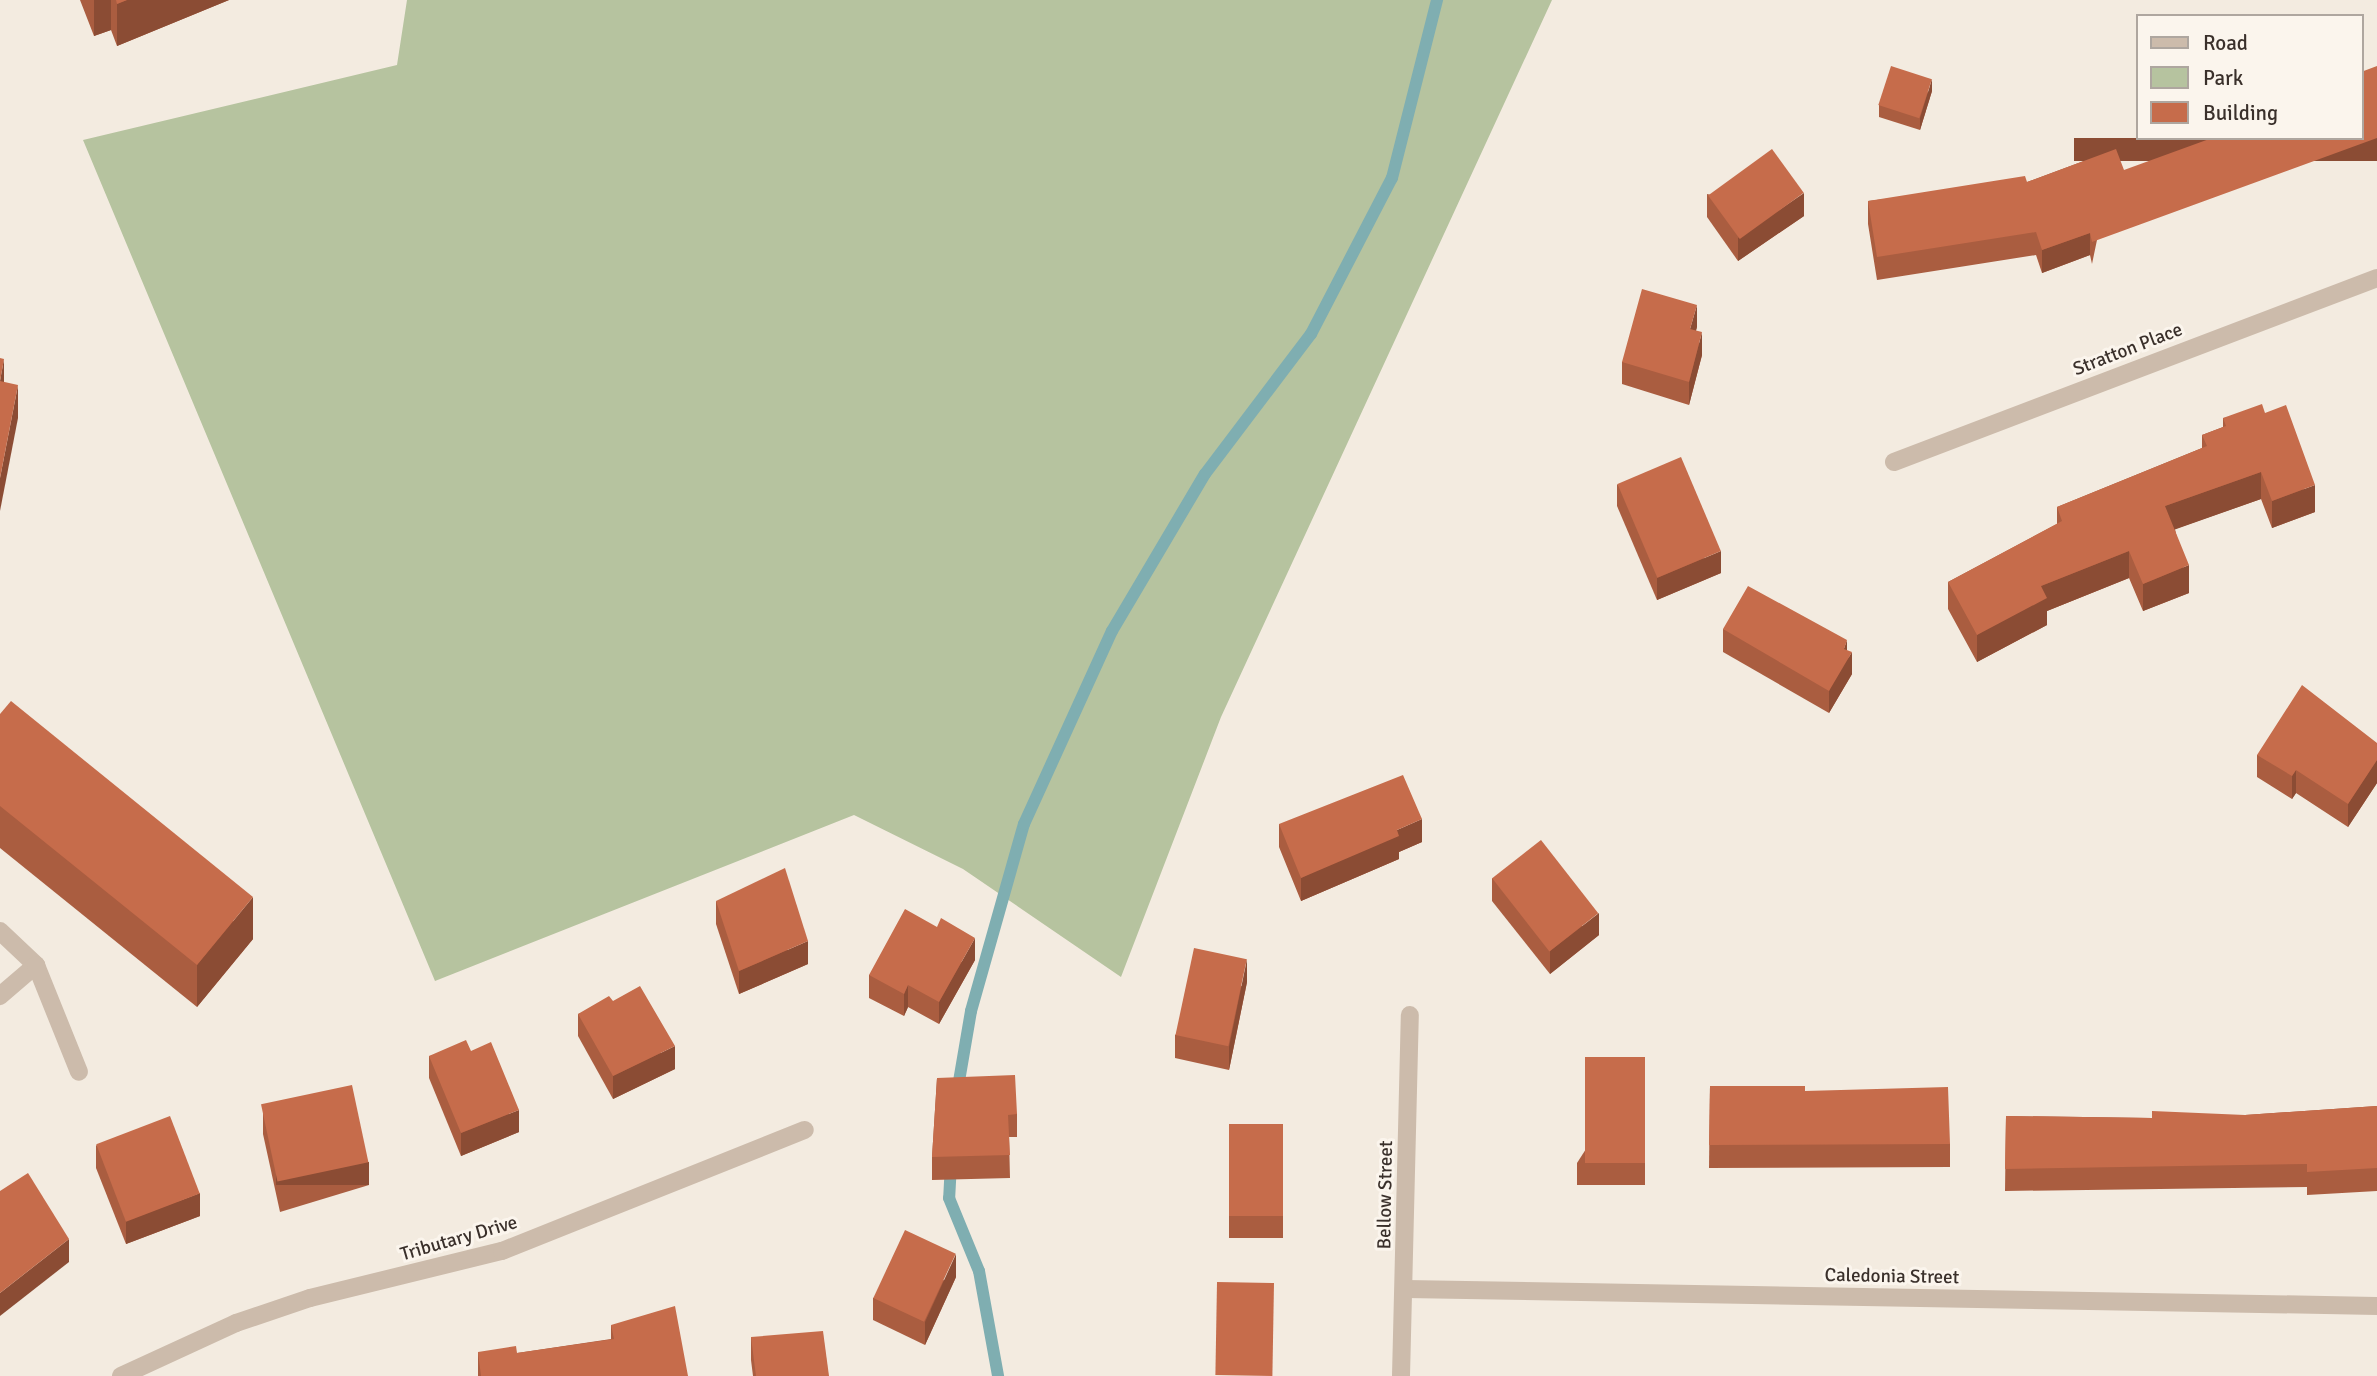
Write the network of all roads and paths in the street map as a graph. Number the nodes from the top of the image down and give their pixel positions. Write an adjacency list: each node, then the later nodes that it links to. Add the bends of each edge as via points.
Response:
1 (2377, 278): 2 (street, Stratton Place)
2 (1894, 462)
3 (0, 931): 4 (street)
4 (37, 965): 5 (street); 7 (street)
5 (0, 996)
6 (1409, 1015): 9 (street, Bellow Street)
7 (79, 1072)
8 (805, 1130): 11 (street, Tributary Drive, via 502,1251 298,1302)
9 (1406, 1289): 10 (street, Caledonia Street); 12 (street, Bellow Street)
10 (2377, 1306)
11 (121, 1376)
12 (1401, 1376)

